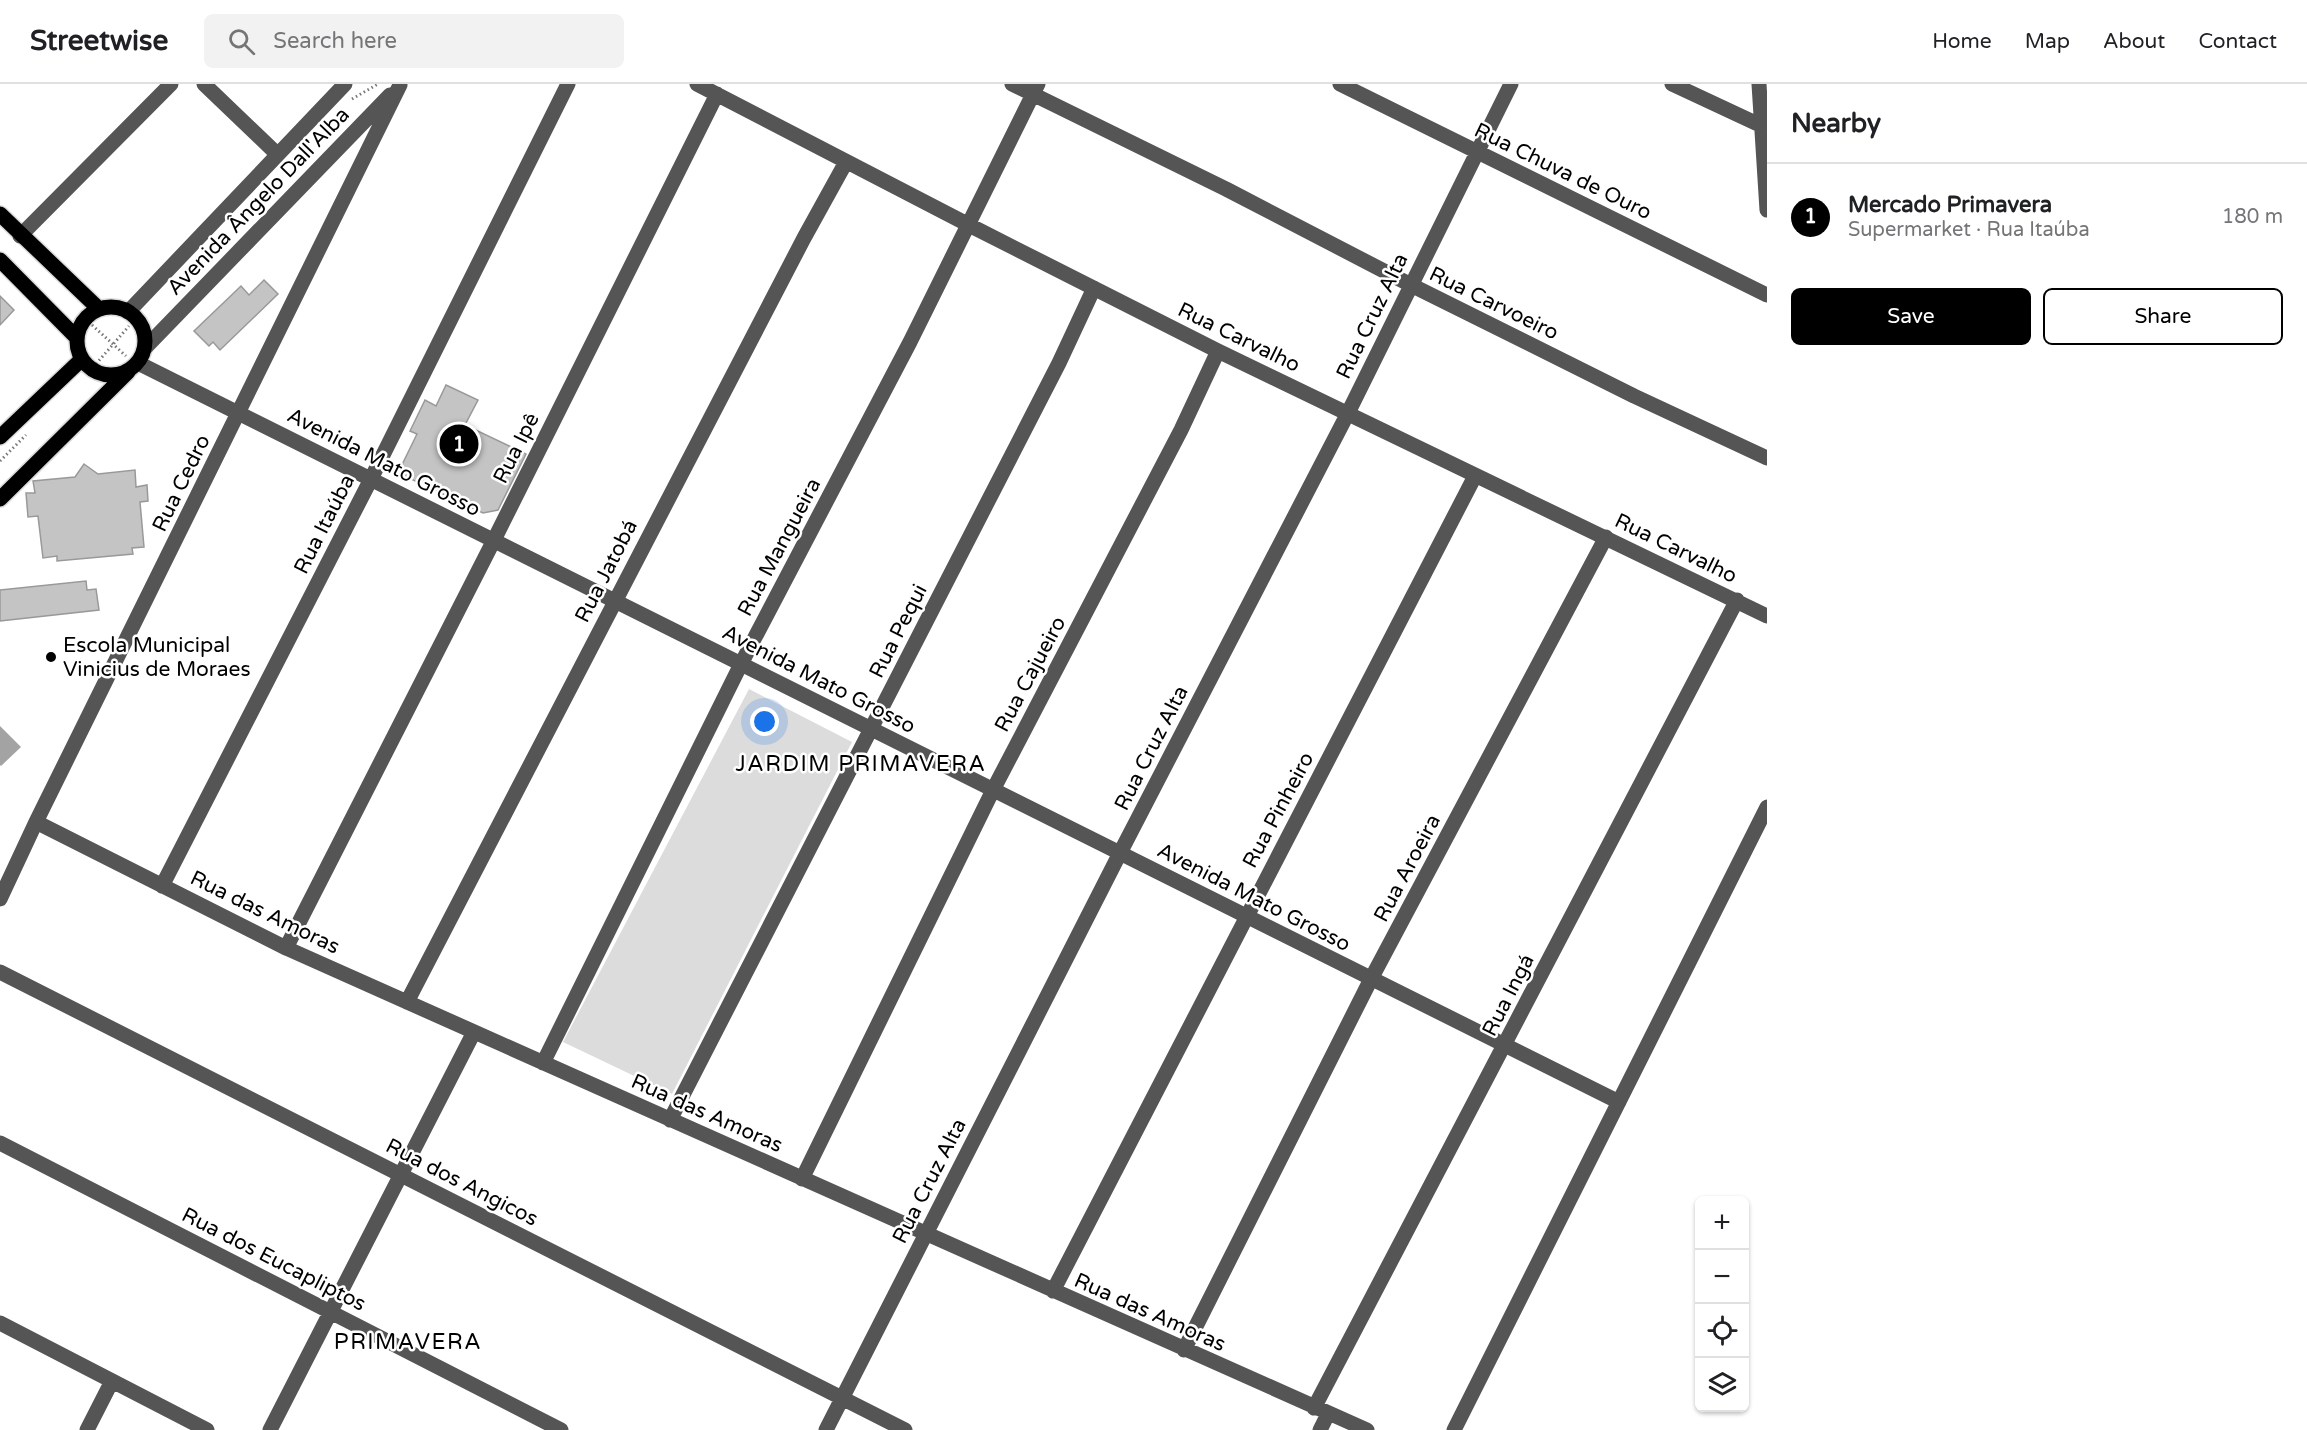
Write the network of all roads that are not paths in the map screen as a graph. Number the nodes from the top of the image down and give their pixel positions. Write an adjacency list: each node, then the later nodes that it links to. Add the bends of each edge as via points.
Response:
1 (171, 84): 21 (street)
2 (204, 84): 16 (street)
3 (345, 84): 16 (street, Avenida Ângelo Dall'Alba)
4 (400, 84): 29 (street, Avenida Ângelo Dall'Alba); 33 (street, Rua Cedro)
5 (568, 84): 38 (street, Rua Itaúba)
6 (697, 84): 13 (street, Rua Carvalho)
7 (1012, 84): 12 (street, Rua Carvoeiro)
8 (1340, 84): 15 (street, Rua Chuva de Ouro)
9 (1511, 84): 15 (street, Rua Cruz Alta)
10 (1672, 84): 14 (street)
11 (1759, 84): 14 (street)
12 (1035, 89): 20 (street, Rua Mangueira); 23 (street, Rua Carvoeiro)
13 (717, 94): 17 (street, Rua Carvalho); 41 (street, Rua Ipê)
14 (1762, 126): 18 (street)
15 (1477, 153): 23 (street, Rua Cruz Alta); 25 (street, Rua Chuva de Ouro)
16 (277, 154): 27 (street, Avenida Ângelo Dall'Alba)
17 (846, 162): 20 (street, Rua Carvalho); 43 (street, Rua Jatobá)
18 (1767, 210)
19 (0, 214): 21 (main road)
20 (969, 225): 24 (street, Rua Carvalho); 45 (street, Rua Mangueira)
21 (20, 236): 26 (main road)
22 (0, 260): 28 (main road)
23 (1411, 285): 34 (street, Rua Cruz Alta); 36 (street, Rua Carvoeiro)
24 (1094, 288): 30 (street, Rua Carvalho); 46 (street, Rua Pequi)
25 (1767, 295)
26 (99, 309): 27 (main road, via 113,306); 28 (main road, via 80,325)
27 (128, 312): 29 (main road, via 143,326)
28 (77, 338): 31 (main road)
29 (146, 347): 32 (main road)
30 (1218, 351): 34 (street, Rua Carvalho); 47 (street, Rua Cajueiro, via 1181,430)
31 (82, 359): 32 (main road, via 91,369 110,376); 35 (main road)
32 (134, 367): 33 (street, Avenida Mato Grosso); 39 (main road)
33 (239, 413): 38 (street, Avenida Mato Grosso); 49 (street, Rua Cedro)
34 (1347, 413): 37 (street, Rua Carvalho); 50 (street, Rua Cruz Alta)
35 (0, 437)
36 (1767, 458)
37 (1475, 476): 40 (street, Rua Carvalho); 53 (street, Rua Pinheiro)
38 (371, 479): 41 (street, Avenida Mato Grosso); 51 (street, Rua Itaúba)
39 (0, 499)
40 (1606, 537): 42 (street, Rua Carvalho); 56 (street, Rua Aroeira)
41 (494, 540): 43 (street, Avenida Mato Grosso); 54 (street, Rua Ipê)
42 (1737, 600): 44 (street, Rua Carvalho); 59 (street, Rua Ingá)
43 (615, 601): 45 (street, Avenida Mato Grosso); 57 (street, Rua Jatobá)
44 (1767, 616)
45 (741, 664): 46 (street, Avenida Mato Grosso); 60 (street, Rua Mangueira)
46 (871, 729): 47 (street, Avenida Mato Grosso); 62 (street, Rua Pequi)
47 (993, 790): 50 (street, Avenida Mato Grosso); 65 (street, Rua Cajueiro)
48 (1767, 807): 61 (street)
49 (36, 822): 51 (street, Rua das Amoras); 52 (street, Rua Cedro)
50 (1120, 853): 53 (street, Avenida Mato Grosso); 66 (street, Rua Cruz Alta)
51 (162, 886): 54 (street, Rua das Amoras)
52 (0, 899)
53 (1246, 916): 56 (street, Avenida Mato Grosso); 67 (street, Rua Pinheiro)
54 (286, 948): 57 (street, Rua das Amoras)
55 (0, 972): 64 (street, Rua dos Angicos)
56 (1371, 979): 59 (street, Avenida Mato Grosso); 70 (street, Rua Aroeira)
57 (407, 1002): 58 (street, Rua das Amoras)
58 (474, 1032): 60 (street, Rua das Amoras); 64 (street)
59 (1505, 1045): 61 (street, Avenida Mato Grosso); 73 (street, Rua Ingá)
60 (543, 1063): 62 (street, Rua das Amoras)
61 (1619, 1102): 82 (street)
62 (670, 1120): 65 (street, Rua das Amoras)
63 (0, 1143): 68 (street, Rua dos Eucapliptos)
64 (400, 1175): 68 (street); 72 (street, Rua dos Angicos)
65 (802, 1179): 66 (street, Rua das Amoras)
66 (925, 1234): 67 (street, Rua das Amoras); 72 (street, Rua Cruz Alta)
67 (1053, 1291): 70 (street, Rua das Amoras)
68 (331, 1311): 76 (street); 77 (street, Rua dos Eucapliptos)
69 (0, 1323): 71 (street)
70 (1184, 1350): 73 (street, Rua das Amoras)
71 (112, 1381): 74 (street); 75 (street)
72 (843, 1397): 78 (street, Rua Cruz Alta); 79 (street, Rua dos Angicos)
73 (1321, 1411): 80 (street, Rua Ingá); 81 (street, Rua das Amoras)
74 (87, 1430)
75 (207, 1430)
76 (270, 1430)
77 (561, 1430)
78 (826, 1430)
79 (905, 1430)
80 (1320, 1430)
81 (1367, 1430)
82 (1454, 1430)

